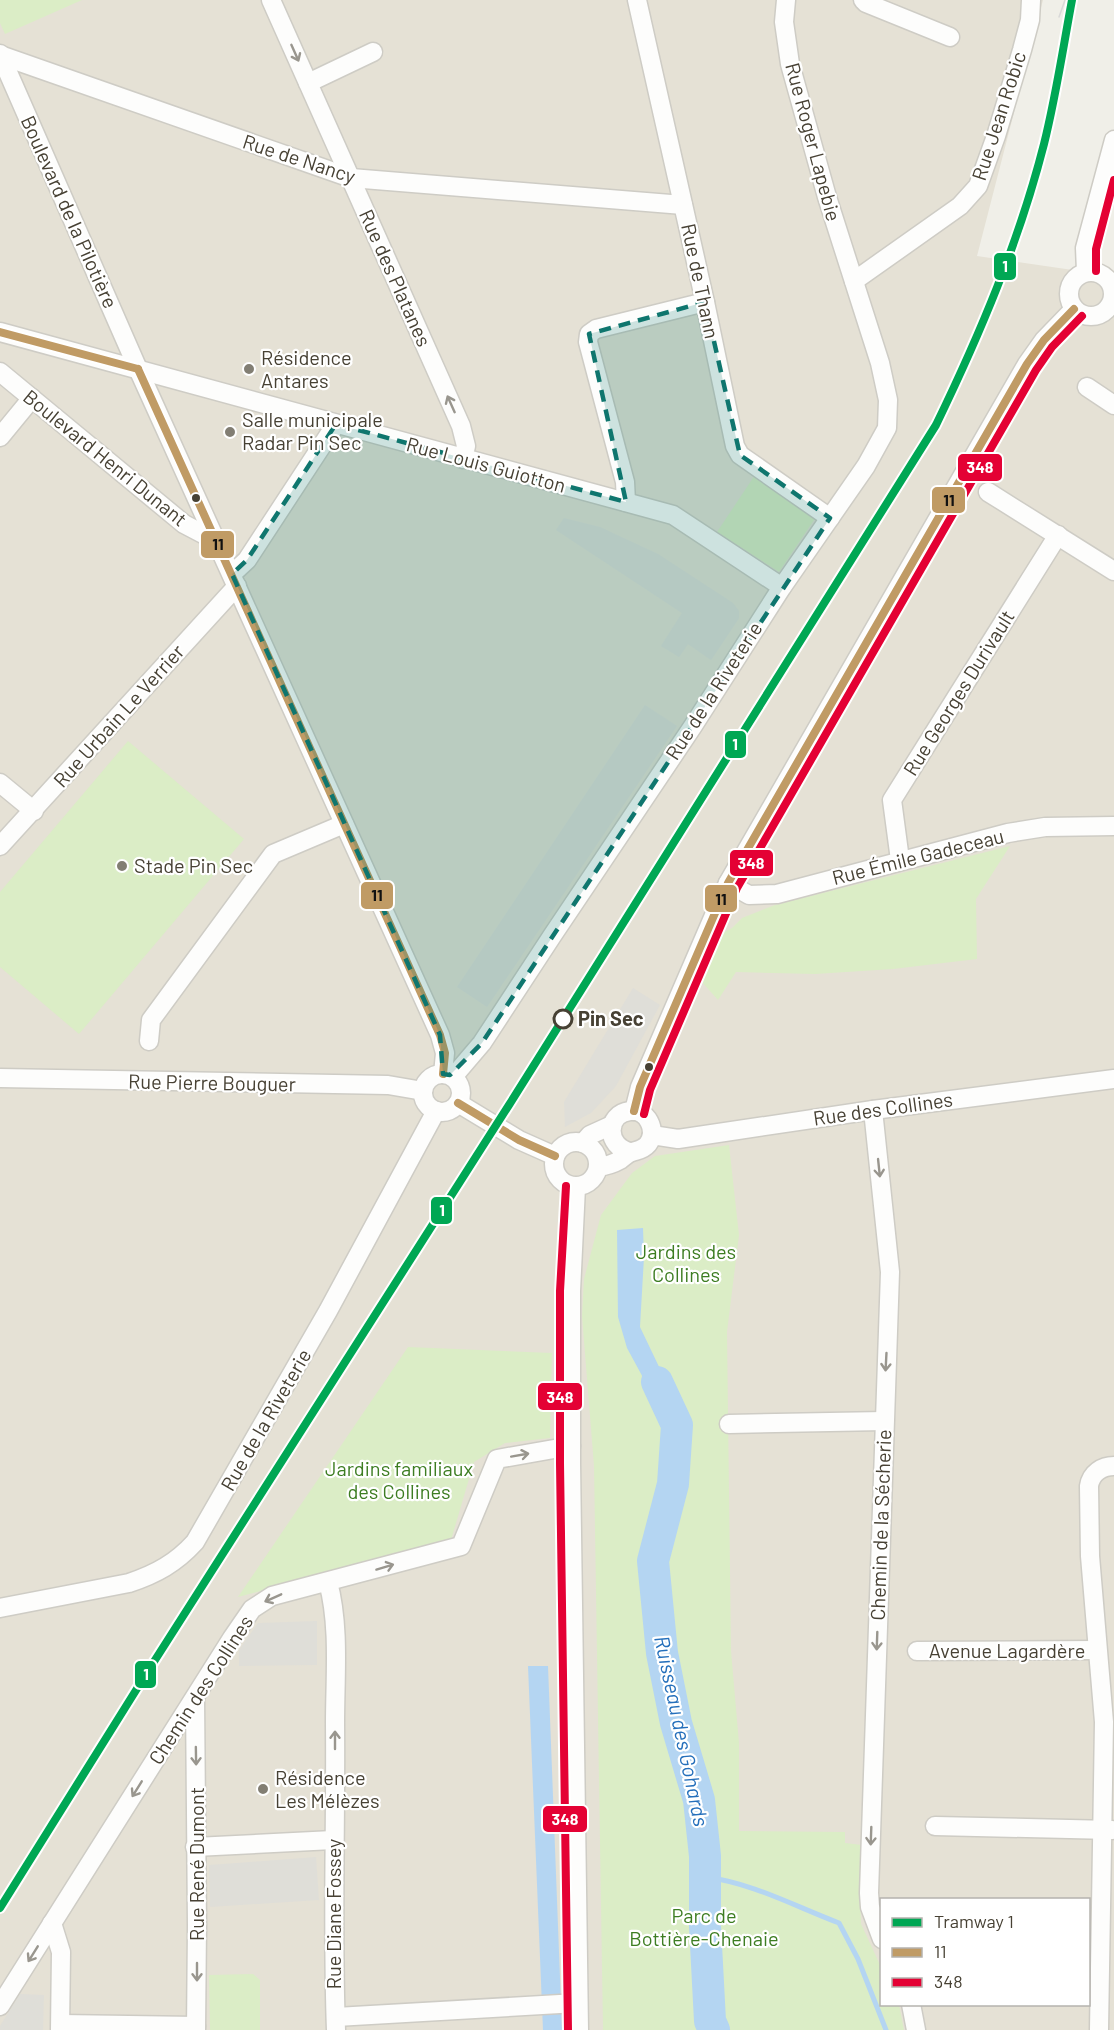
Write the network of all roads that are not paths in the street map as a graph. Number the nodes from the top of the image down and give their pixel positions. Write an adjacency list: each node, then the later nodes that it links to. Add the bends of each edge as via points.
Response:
1 (271, 0): 9 (street, Rue des Platanes, one-way to 9)
2 (637, 0): 12 (street, Rue de Thann)
3 (786, 0): 14 (street, Rue Roger Lapebie, via 784,22 790,64)
4 (863, 0): 6 (street)
5 (1031, 0): 14 (street, Rue Jean Robic, via 1022,50 978,186 960,206)
6 (950, 36)
7 (373, 52): 9 (street)
8 (0, 55): 11 (street, Rue de Nancy); 19 (street, Boulevard de la Pilotière)
9 (308, 83): 11 (street, Rue des Platanes)
10 (1114, 140): 13 (street, via 1085,248)
11 (351, 178): 12 (street, Rue de Nancy); 26 (street, Rue des Platanes, one-way to 11, via 466,446 461,426)
12 (683, 205): 15 (street, Rue de Thann)
13 (1086, 272): 16 (street, via 1100,273 1107,279 1113,292); 17 (street, via 1073,280 1068,289)
14 (854, 281): 29 (street, Rue de la Riveterie, via 880,363 888,400 886,428 866,466)
15 (705, 302): 28 (street, via 589,334 625,482); 29 (street, Rue de Thann, via 740,455)
16 (1112, 306): 17 (street, via 1095,316)
17 (1074, 309): 41 (street, via 1027,363)
18 (0, 332): 19 (street, Rue Louis Guiotton)
19 (138, 369): 24 (street, Rue Louis Guiotton); 31 (street, Boulevard Henri Dunant)
20 (0, 372): 22 (street, Boulevard Henri Dunant)
21 (1087, 387): 23 (street)
22 (32, 398): 25 (street); 31 (street, Boulevard Henri Dunant, via 184,524)
23 (1114, 405)
24 (336, 424): 26 (street, Rue Louis Guiotton); 33 (street, Rue Urbain Le Verrier)
25 (0, 437)
26 (464, 459): 28 (street, Rue Louis Guiotton)
27 (988, 492): 30 (street)
28 (626, 502): 34 (street, Rue Louis Guiotton, via 673,515)
29 (830, 518): 34 (street, Rue de la Riveterie)
30 (1058, 535): 32 (street); 40 (street, Rue Georges Durivault, via 892,800)
31 (214, 536): 33 (street, Boulevard Henri Dunant)
32 (1114, 571)
33 (234, 580): 36 (street, Rue Urbain Le Verrier); 37 (street, Boulevard Henri Dunant)
34 (782, 587): 43 (street, Rue de la Riveterie, via 482,1043)
35 (0, 783): 36 (street)
36 (34, 810): 39 (street, Rue Urbain Le Verrier)
37 (344, 824): 42 (street, via 273,854 151,1020); 43 (street, Boulevard Henri Dunant, via 440,1035)
38 (1114, 826): 40 (street, Rue Émile Gadeceau, via 1035,828)
39 (0, 846)
40 (900, 860): 41 (street, Rue Émile Gadeceau, via 777,894 749,896)
41 (728, 882): 50 (street, via 640,1087)
42 (149, 1041)
43 (448, 1075): 46 (street, via 435,1075); 47 (street, via 460,1089)
44 (0, 1078): 46 (street, Rue Pierre Bouguer, via 388,1085)
45 (1114, 1079): 48 (street, Rue des Collines)
46 (423, 1091): 49 (street, via 426,1103)
47 (458, 1103): 49 (street, via 446,1111); 55 (street, via 519,1140)
48 (873, 1110): 52 (street, Rue des Collines, via 678,1139); 58 (street, Chemin de la Sécherie, one-way to 58, via 890,1272)
49 (436, 1111): 63 (street, Rue de la Riveterie, via 328,1311 195,1542 169,1566 146,1578)
50 (634, 1111): 51 (street, via 621,1114); 52 (street, via 648,1119)
51 (612, 1125): 53 (street, via 590,1135); 54 (street, via 615,1143)
52 (652, 1135): 54 (street, via 647,1146)
53 (583, 1143): 55 (street, via 570,1143); 56 (street, via 593,1150)
54 (630, 1152): 56 (street, via 609,1166)
55 (555, 1156): 57 (street, via 558,1177)
56 (598, 1167): 57 (street, via 592,1180)
57 (576, 1187): 60 (street)
58 (884, 1421): 59 (street); 72 (street, Chemin de la Sécherie, one-way to 72, via 869,1893)
59 (729, 1424)
60 (571, 1446): 62 (street, Chemin des Collines, one-way to 60, via 460,1546 497,1459); 73 (street)
61 (1114, 1466): 64 (street, via 1097,1472 1089,1486)
62 (328, 1582): 66 (street, Chemin des Collines, one-way to 66, via 272,1596 252,1609); 69 (street, Rue Diane Fossey, one-way to 62, via 335,1656)
63 (0, 1608)
64 (1097, 1650): 65 (street, Avenue Lagardère); 68 (street)
65 (917, 1651)
66 (195, 1698): 70 (street, Rue René Dumont, one-way to 70); 71 (street, Chemin des Collines, one-way to 71)
67 (935, 1826): 68 (street)
68 (1108, 1830): 81 (street)
69 (333, 1840): 70 (street); 76 (street, Rue Diane Fossey)
70 (195, 1847): 78 (street, Rue René Dumont, one-way to 78)
71 (52, 1923): 74 (street, Chemin des Collines, one-way to 74); 77 (street, via 61,1952)
72 (880, 1934)
73 (577, 2003): 76 (street); 79 (street)
74 (0, 2006)
75 (911, 2006): 80 (street)
76 (336, 2024)
77 (61, 2027): 78 (street)
78 (196, 2028)
79 (579, 2030)
80 (916, 2030)
81 (1098, 2030)

